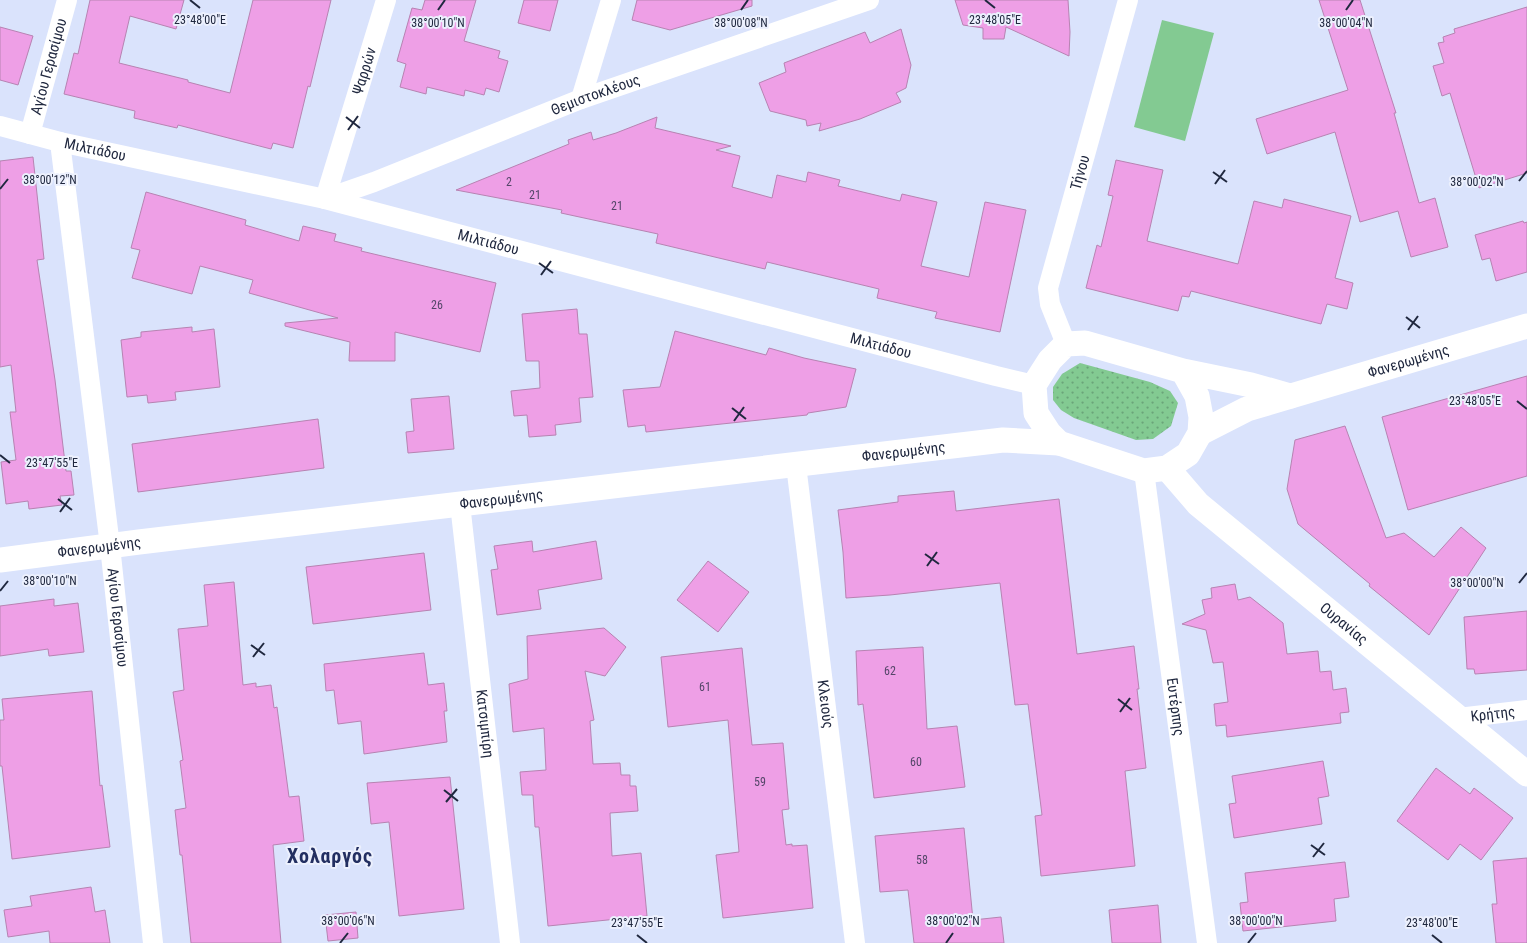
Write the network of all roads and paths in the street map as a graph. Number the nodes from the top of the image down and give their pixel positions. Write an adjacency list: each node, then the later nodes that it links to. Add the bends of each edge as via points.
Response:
1 (67, 0): 8 (street, Αγίου Γερασίμου)
2 (386, 0): 10 (street, Ψαρρών)
3 (611, 0): 6 (street)
4 (869, 0): 6 (street, Θεμιστοκλέους)
5 (1128, 0): 12 (street, Τήνου, via 1048,288 1050,304)
6 (582, 99): 10 (street, Θεμιστοκλέους)
7 (0, 126): 8 (street, Μιλτιάδου)
8 (30, 134): 9 (street, Μιλτιάδου)
9 (60, 142): 10 (street, Μιλτιάδου); 23 (street, Αγίου Γερασίμου)
10 (325, 199): 14 (street, Μιλτιάδου)
11 (1527, 326): 15 (street, Φανερωμένης)
12 (1066, 344): 13 (street, via 1085,343); 14 (street, via 1050,360)
13 (1183, 371): 15 (street); 17 (street, via 1197,396)
14 (1034, 385): 16 (street)
15 (1290, 396): 17 (street, Φανερωμένης, via 1247,408)
16 (1036, 413): 18 (street, Φανερωμένης, via 1024,431); 19 (street)
17 (1200, 433): 21 (street, via 1188,454)
18 (1003, 440): 19 (street, Φανερωμένης); 20 (street, Φανερωμένης)
19 (1059, 443): 21 (street)
20 (796, 465): 22 (street, Φανερωμένης); 30 (street, Κλειούς)
21 (1156, 470): 26 (street, Ουρανίας); 31 (street, Ευτέρπης)
22 (460, 504): 23 (street, Φανερωμένης); 29 (street, Κατσιμπίρη)
23 (110, 546): 24 (street, Φανερωμένης); 28 (street, Αγίου Γερασίμου)
24 (0, 560)
25 (1527, 710): 26 (street, Κρήτης)
26 (1458, 718): 27 (street, Ουρανίας)
27 (1527, 774)
28 (153, 943)
29 (510, 943)
30 (855, 943)
31 (1208, 943)

